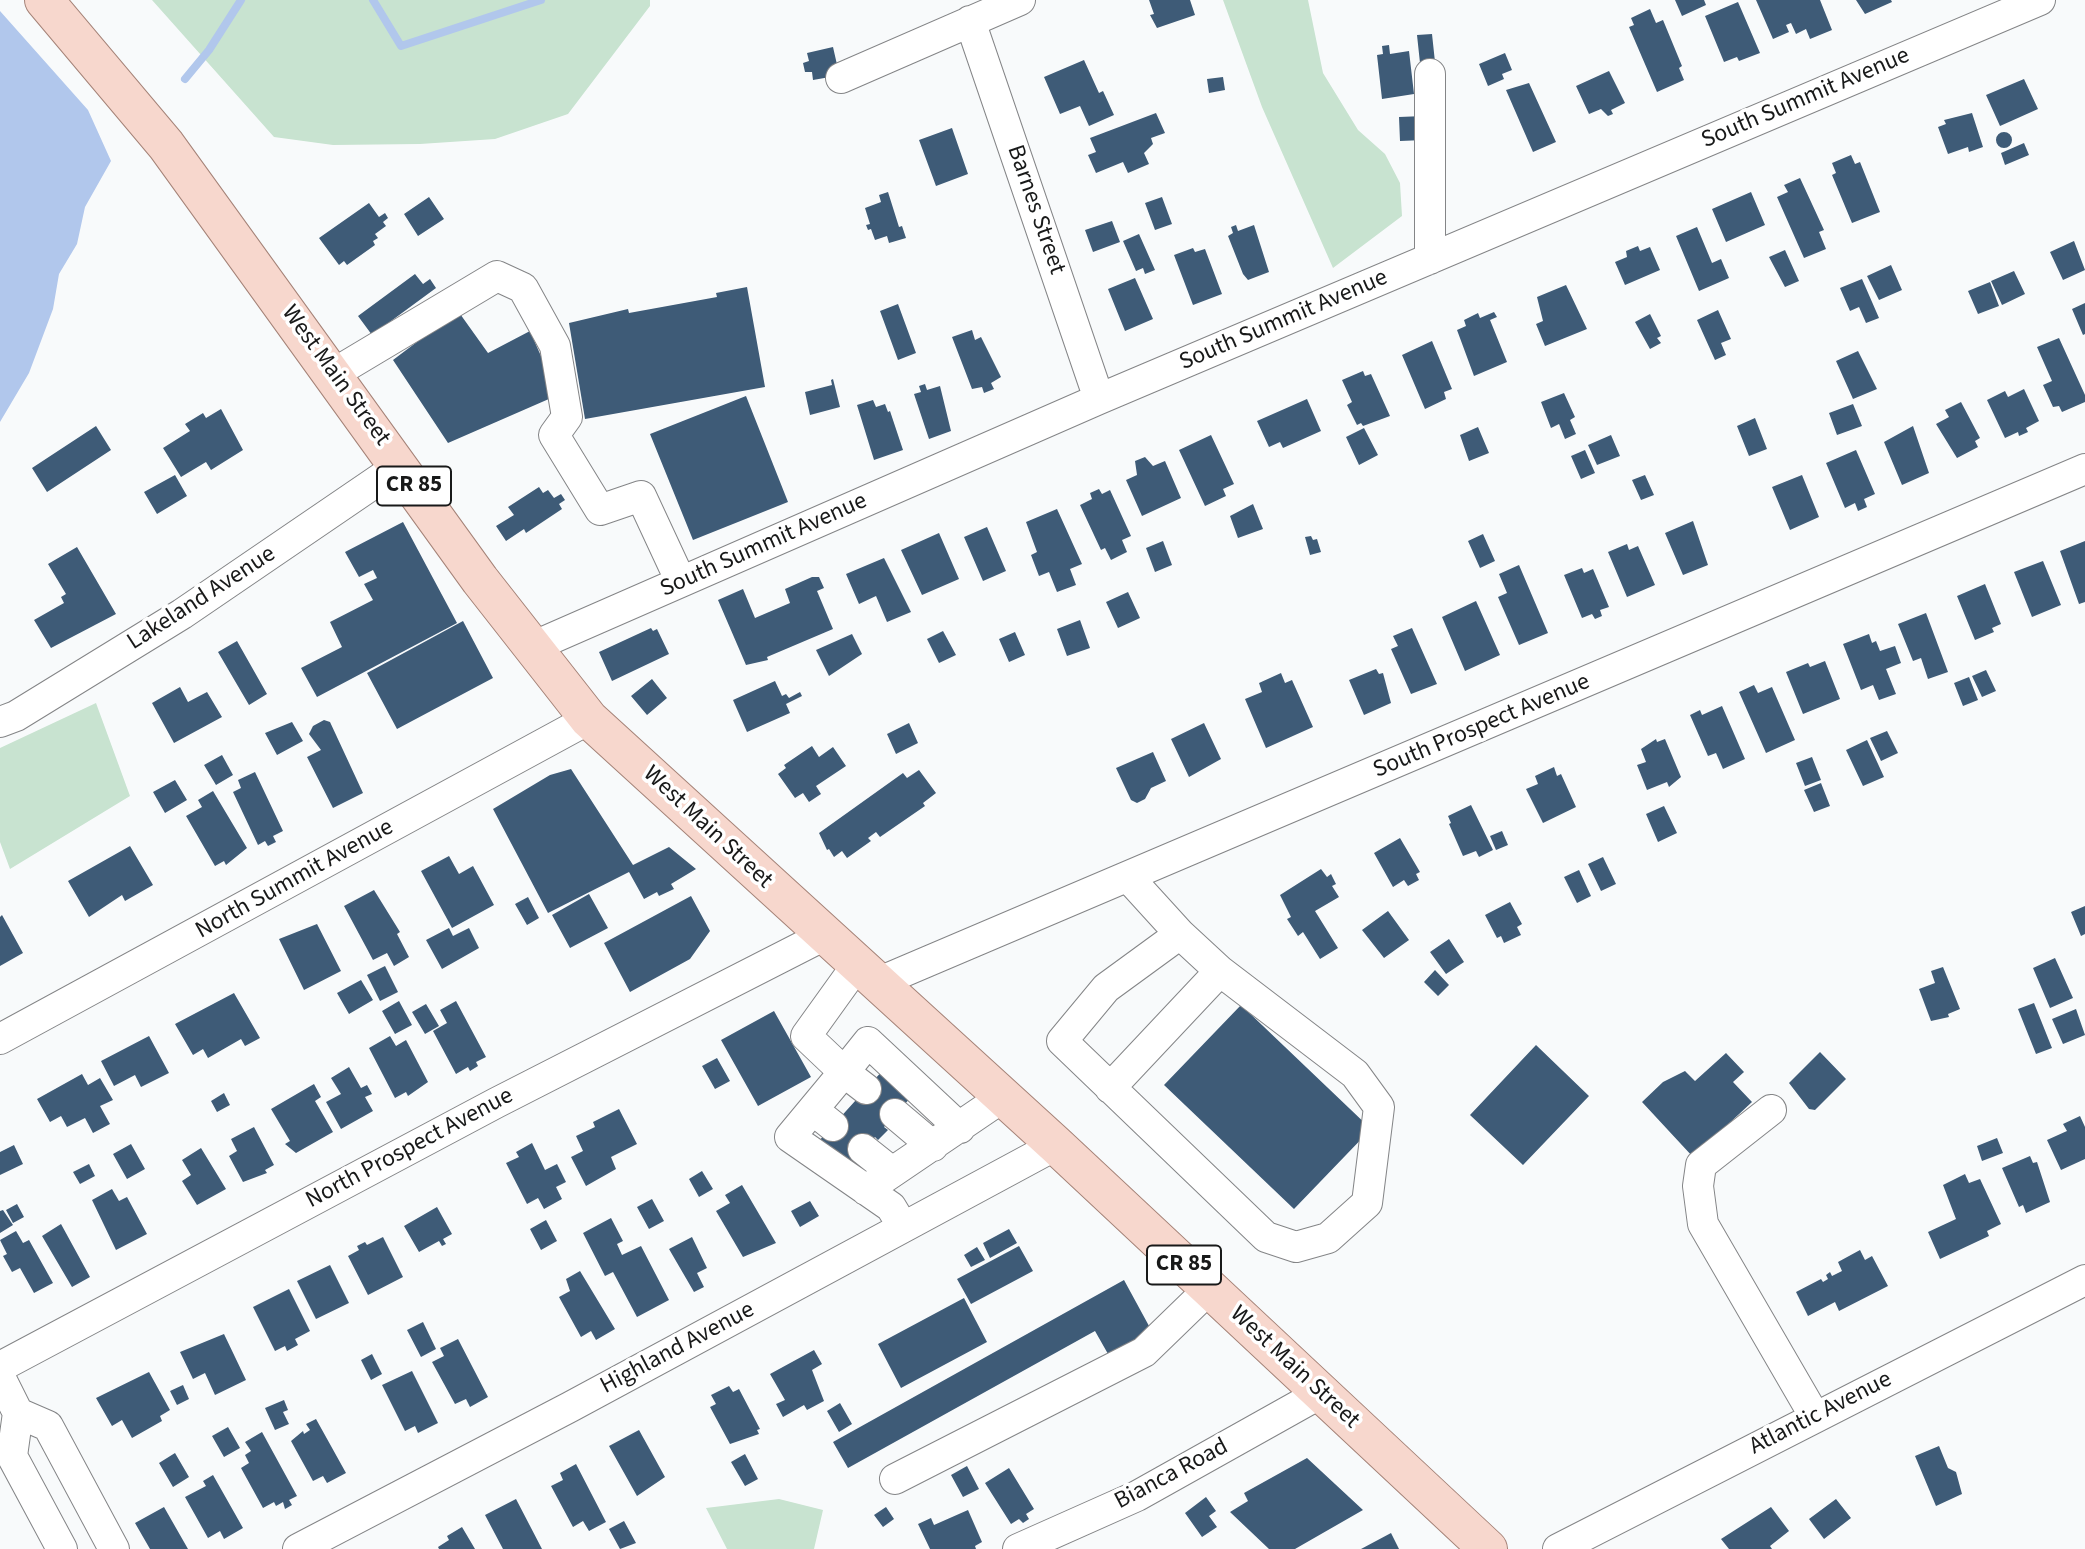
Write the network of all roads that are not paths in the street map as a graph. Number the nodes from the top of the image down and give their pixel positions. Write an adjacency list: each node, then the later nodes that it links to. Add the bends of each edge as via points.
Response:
1 (44, 0): 8 (main road, West Main Street / CR 85, via 166,145)
2 (1020, 0): 4 (street)
3 (2040, 0): 7 (street, South Summit Avenue)
4 (970, 21): 6 (street); 9 (street, Barnes Street)
5 (1430, 74): 7 (street)
6 (841, 78)
7 (1430, 259): 9 (street, South Summit Avenue)
8 (333, 374): 10 (main road, West Main Street / CR 85); 12 (street, via 498,276 523,288 555,346 567,417 554,435 600,510 640,496)
9 (1099, 399): 12 (street, South Summit Avenue)
10 (399, 466): 13 (main road, West Main Street / CR 85); 15 (street, Lakeland Avenue, via 182,614)
11 (2085, 469): 16 (street, South Prospect Avenue)
12 (681, 582): 13 (street, South Summit Avenue)
13 (530, 648): 14 (main road, West Main Street / CR 85)
14 (589, 719): 18 (main road, West Main Street / CR 85); 21 (street, North Summit Avenue)
15 (0, 722)
16 (1129, 878): 17 (street); 20 (street, South Prospect Avenue)
17 (1180, 934): 19 (street); 23 (street, via 1106,988 1062,1041)
18 (823, 936): 20 (main road, West Main Street / CR 85); 36 (street, North Prospect Avenue, via 496,1103)
19 (1220, 971): 23 (street); 23 (street, via 1355,1074 1379,1107 1367,1203 1328,1238 1296,1247 1266,1237)
20 (867, 974): 22 (street, via 806,1036); 24 (main road, West Main Street / CR 85)
21 (0, 1039)
22 (855, 1081): 27 (street, via 868,1042); 32 (street, via 823,1118 790,1137)
23 (1110, 1088)
24 (1003, 1097): 27 (street); 28 (main road, West Main Street / CR 85)
25 (1770, 1110): 40 (street, via 1701,1165 1703,1224)
26 (895, 1114): 29 (street)
27 (960, 1128): 29 (street)
28 (1056, 1145): 33 (street, Highland Avenue); 35 (main road, West Main Street / CR 85)
29 (933, 1146): 31 (street)
30 (863, 1149): 31 (street)
31 (892, 1172): 32 (street)
32 (866, 1190): 33 (street, via 891,1207)
33 (903, 1227): 44 (street, Highland Avenue)
34 (2085, 1280): 40 (street, Atlantic Avenue)
35 (1209, 1289): 38 (main road, West Main Street / CR 85); 41 (street, via 1144,1352)
36 (0, 1367)
37 (0, 1377): 39 (street)
38 (1321, 1393): 45 (street, Bianca Road, via 1137,1496); 46 (main road, West Main Street / CR 85)
39 (18, 1413): 42 (street, via 12,1456); 43 (street, via 48,1426)
40 (1815, 1417): 47 (street, Atlantic Avenue)
41 (895, 1479)
42 (62, 1549)
43 (114, 1549)
44 (298, 1549)
45 (1018, 1549)
46 (1488, 1549)
47 (1558, 1549)

